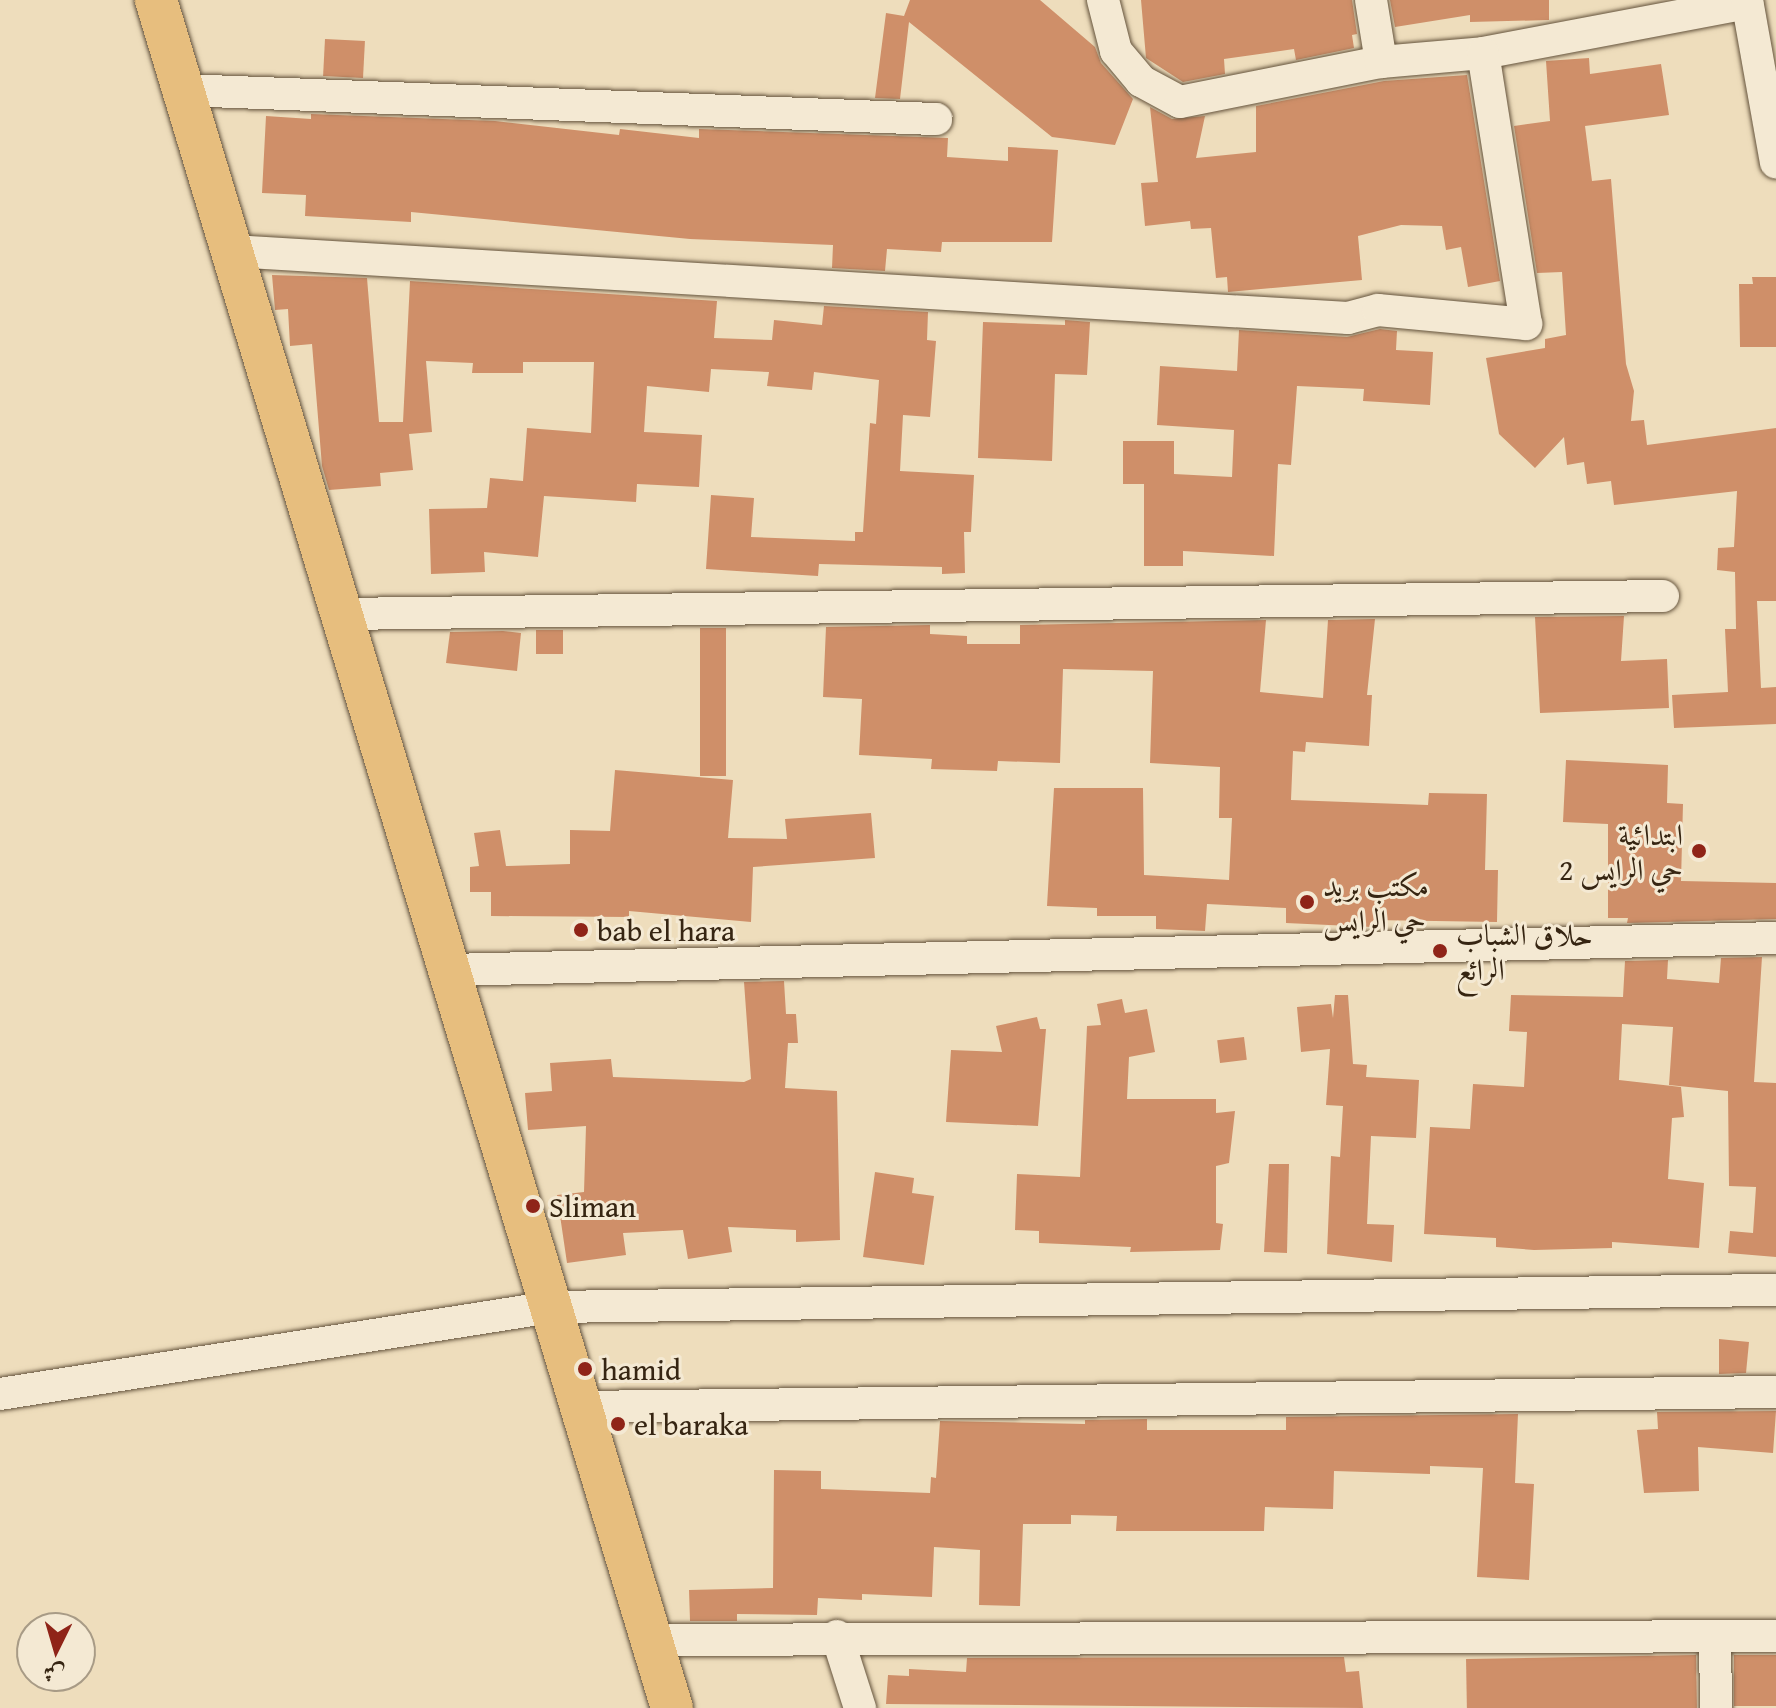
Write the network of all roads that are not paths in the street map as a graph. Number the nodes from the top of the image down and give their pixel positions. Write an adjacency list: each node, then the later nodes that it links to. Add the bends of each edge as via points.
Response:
1 (156, 0): 7 (main road)
2 (1103, 0): 6 (street, via 1123,60 1141,81 1180,102)
3 (1371, 0): 6 (street)
4 (1747, 1): 5 (street); 9 (street)
5 (1483, 53): 6 (street); 10 (street, via 1526,324 1378,310 1348,318)
6 (1381, 62)
7 (183, 90): 8 (street); 10 (main road)
8 (936, 119)
9 (1775, 147)
10 (232, 251): 12 (main road)
11 (1663, 596): 12 (street)
12 (342, 614): 14 (main road)
13 (1776, 938): 14 (street)
14 (449, 970): 16 (main road)
15 (1776, 1290): 16 (street)
16 (551, 1307): 18 (street); 19 (main road)
17 (1776, 1392): 19 (street)
18 (0, 1394)
19 (581, 1407): 23 (main road)
20 (837, 1636): 21 (street); 23 (street); 25 (street)
21 (1715, 1636): 22 (street); 26 (street)
22 (1776, 1636)
23 (652, 1640): 24 (main road)
24 (672, 1708)
25 (860, 1708)
26 (1716, 1708)

